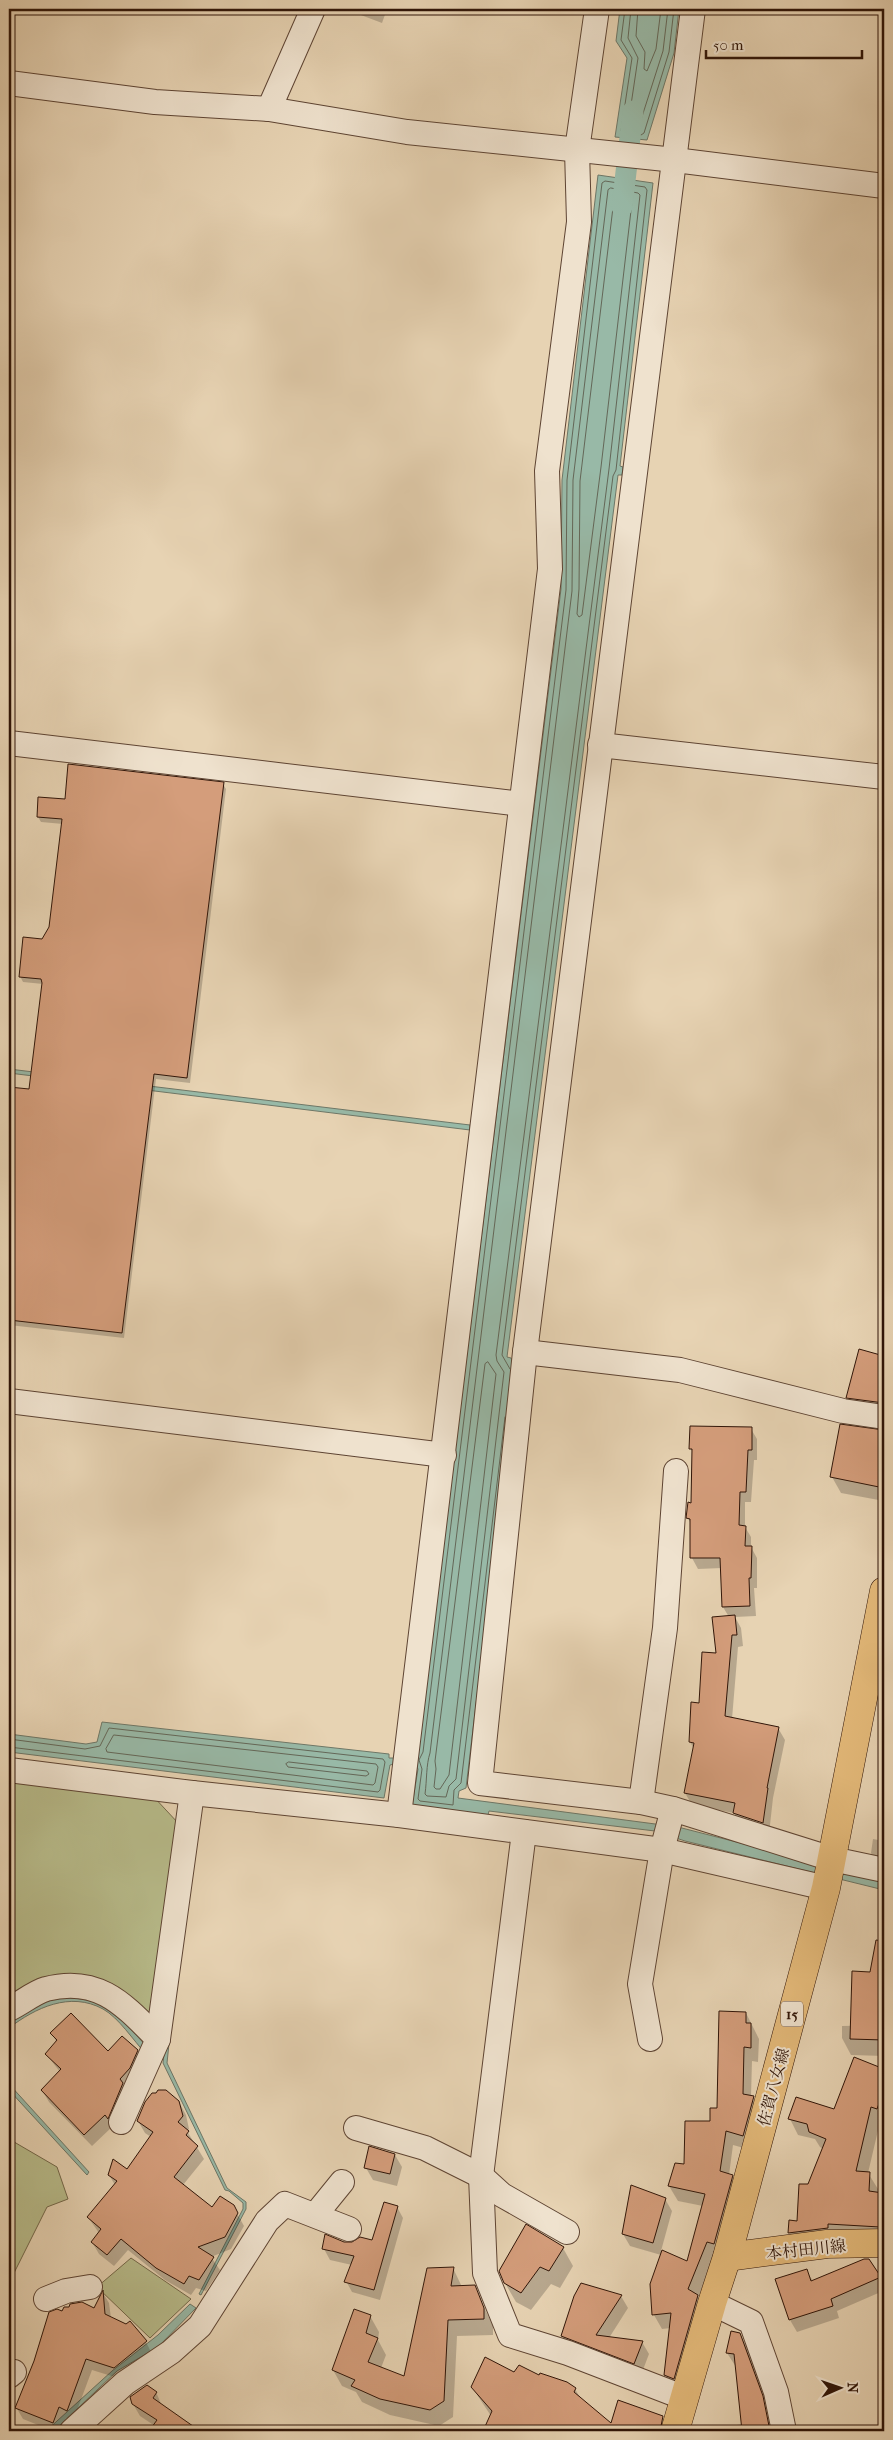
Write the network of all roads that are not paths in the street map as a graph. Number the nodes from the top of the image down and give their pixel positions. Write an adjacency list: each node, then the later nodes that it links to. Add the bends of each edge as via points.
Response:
1 (312, 9): 5 (street)
2 (597, 9): 6 (street)
3 (693, 9): 7 (street)
4 (9, 83): 5 (street, via 155,102)
5 (269, 109): 6 (street, via 407,132)
6 (577, 150): 7 (street); 12 (street, via 579,222 546,471 550,569)
7 (675, 160): 8 (street); 10 (street)
8 (884, 186)
9 (9, 743): 12 (street)
10 (600, 745): 11 (street); 13 (street)
11 (884, 776)
12 (521, 804): 16 (street)
13 (526, 1352): 15 (street, via 680,1370 843,1411); 21 (street, via 480,1783)
14 (9, 1401): 16 (street)
15 (884, 1417)
16 (444, 1455): 23 (street)
17 (676, 1471): 21 (street, via 666,1628)
18 (884, 1591): 26 (main road, 佐賀八女線 / 15)
19 (9, 1770): 20 (street)
20 (192, 1793): 23 (street); 31 (street)
21 (641, 1802): 22 (street)
22 (673, 1809): 25 (street); 26 (street)
23 (399, 1814): 24 (street)
24 (524, 1832): 25 (street); 34 (street)
25 (662, 1850): 28 (street); 30 (street, via 640,1984)
26 (832, 1859): 27 (street); 28 (main road, 佐賀八女線 / 15)
27 (884, 1870)
28 (826, 1888): 40 (main road, 佐賀八女線 / 15)
29 (9, 2008): 31 (street, via 45,1989 76,1984 99,1990 122,2002)
30 (650, 2039)
31 (158, 2040): 32 (street)
32 (121, 2122)
33 (356, 2128): 34 (street, via 425,2148)
34 (481, 2176): 38 (street, via 502,2196); 44 (street, via 485,2273 510,2335 568,2353)
35 (342, 2182): 36 (street)
36 (316, 2214): 37 (street); 45 (street, via 285,2204 267,2221 200,2326 170,2352 125,2383)
37 (349, 2229)
38 (567, 2232)
39 (884, 2243): 40 (main road, 本村田川線, via 827,2244)
40 (727, 2257): 43 (main road, 佐賀八女線 / 15)
41 (90, 2287): 42 (street, via 66,2291)
42 (46, 2300)
43 (712, 2303): 44 (main road, 佐賀八女線 / 15); 47 (street, via 751,2322 776,2392)
44 (685, 2398): 46 (main road, 佐賀八女線 / 15)
45 (72, 2431)
46 (676, 2431)
47 (784, 2431)

